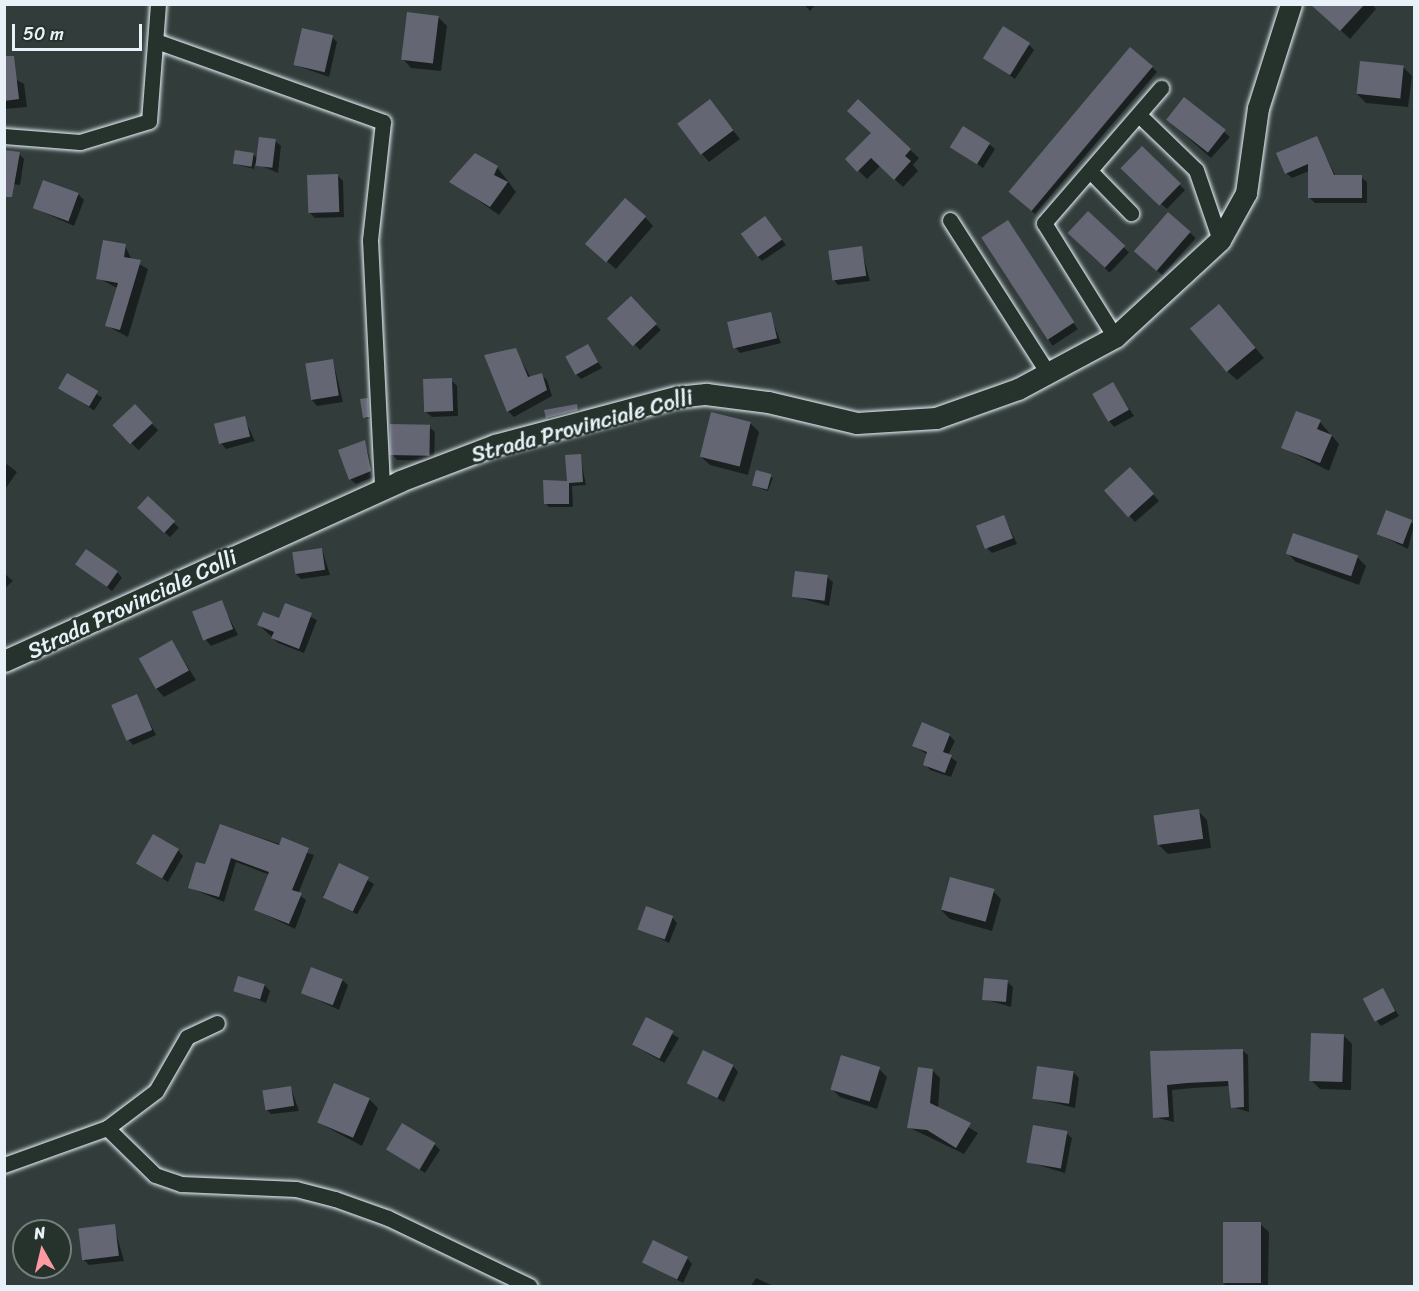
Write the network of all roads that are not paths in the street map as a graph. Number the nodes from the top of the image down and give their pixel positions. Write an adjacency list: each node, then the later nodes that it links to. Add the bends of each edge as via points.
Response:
1 (158, 4): 3 (street)
2 (1291, 4): 10 (street, Strada Provinciale Colli, via 1258,108 1246,193)
3 (156, 41): 6 (street, via 149,121 80,142); 13 (street, via 383,122 370,240)
4 (1161, 88): 5 (street)
5 (1139, 115): 7 (street); 10 (street, via 1196,170)
6 (4, 136)
7 (1090, 171): 8 (street); 11 (street, via 1044,223)
8 (1131, 213)
9 (950, 220): 12 (street)
10 (1220, 240): 11 (street, Strada Provinciale Colli)
11 (1115, 337): 12 (street, Strada Provinciale Colli)
12 (1048, 373): 13 (street, Strada Provinciale Colli, via 1018,389 925,419 857,423 768,402 706,394 676,397 495,445)
13 (382, 489): 14 (street, Strada Provinciale Colli)
14 (4, 661)
15 (217, 1023): 16 (street, via 187,1036 156,1091)
16 (107, 1128): 17 (street); 18 (street, via 155,1175 181,1184 296,1189 335,1199 388,1218)
17 (4, 1165)
18 (529, 1287)

